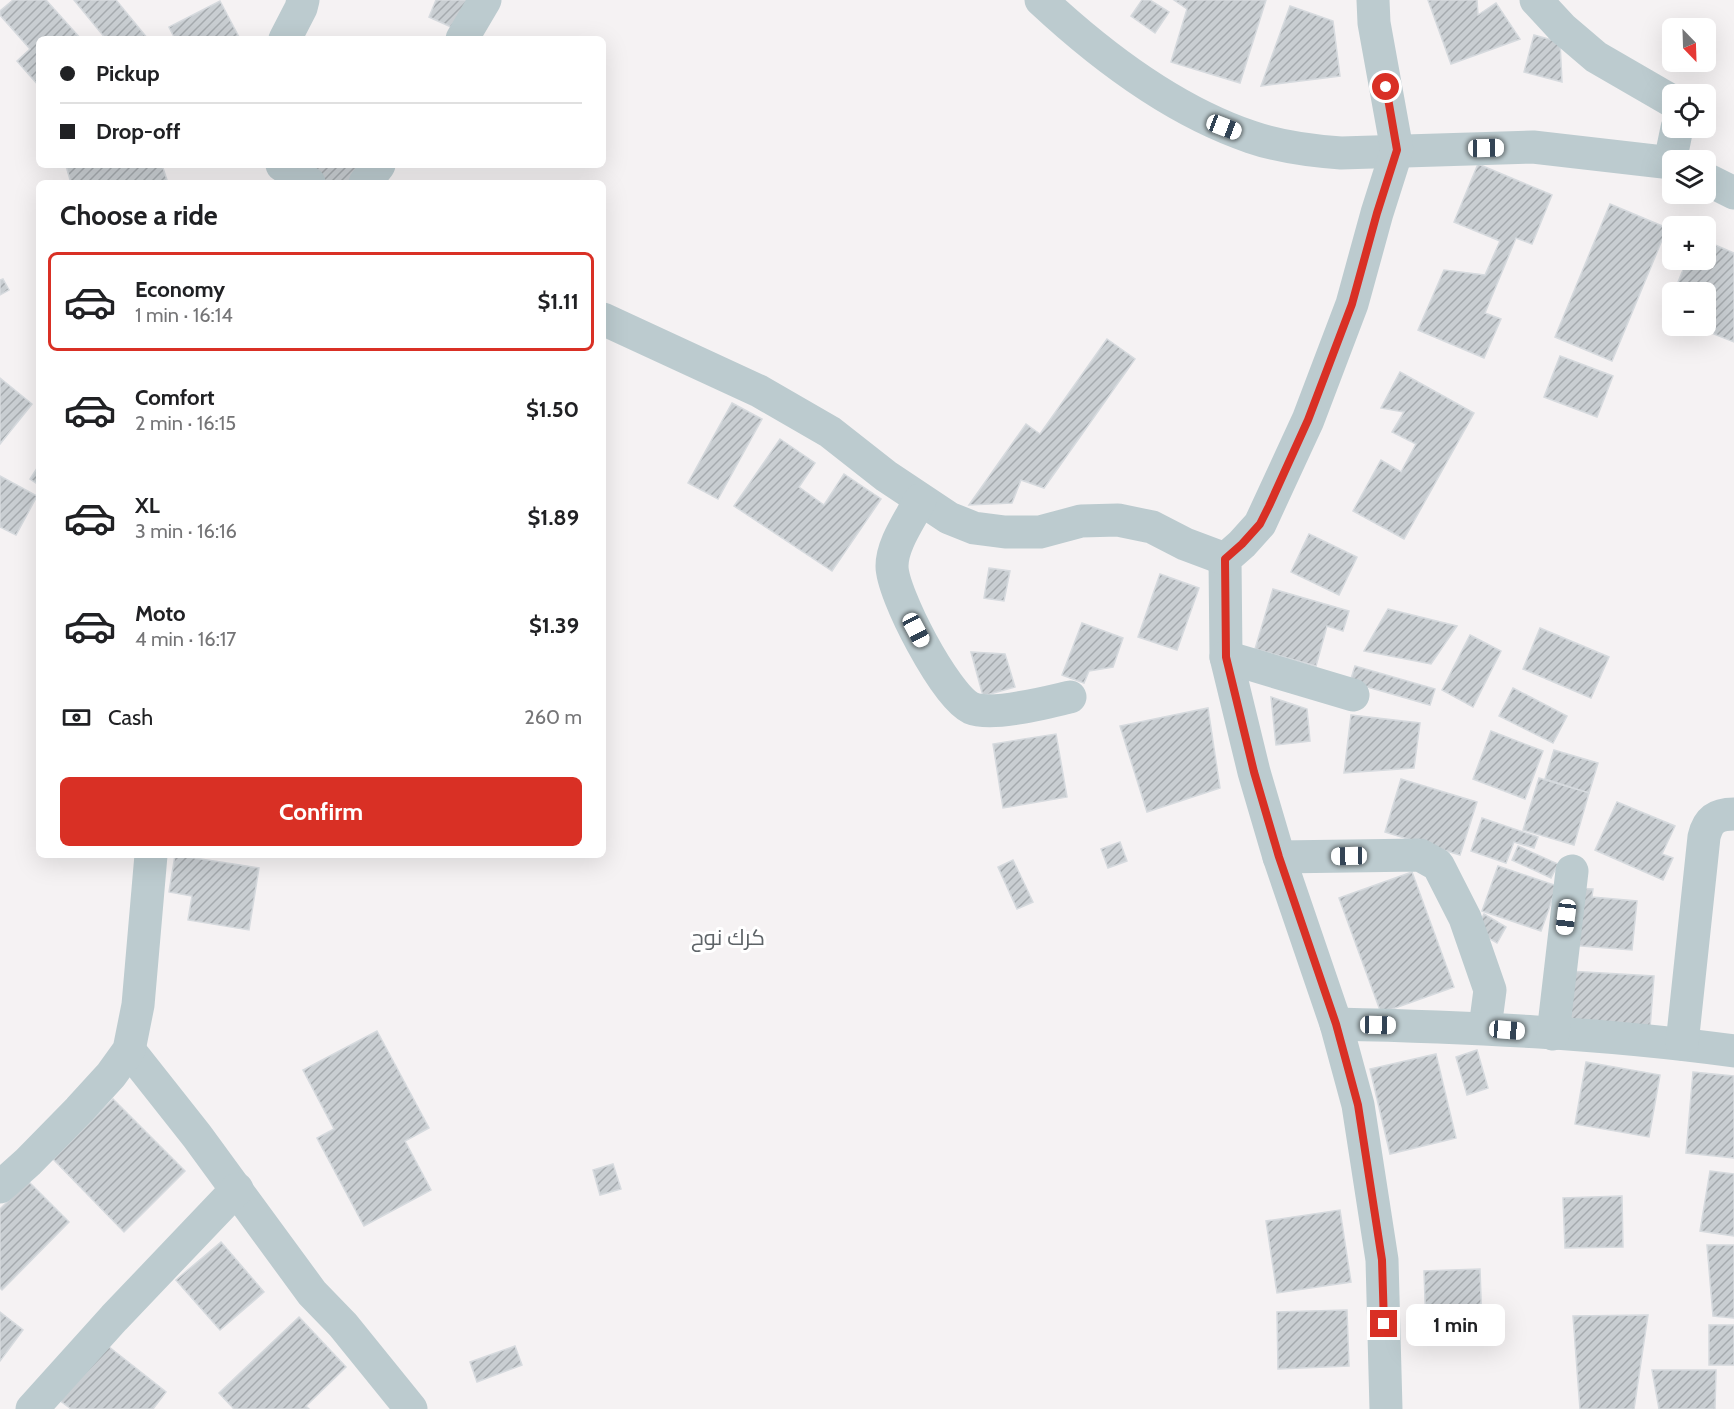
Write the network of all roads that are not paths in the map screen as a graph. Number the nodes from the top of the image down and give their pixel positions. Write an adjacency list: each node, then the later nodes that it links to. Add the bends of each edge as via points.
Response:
1 (303, 0): 6 (street)
2 (484, 0): 7 (street)
3 (1041, 0): 9 (street, via 1073,30 1127,70 1224,127 1312,151)
4 (1373, 0): 9 (street)
5 (1536, 0): 8 (street, via 1596,57)
6 (287, 36)
7 (464, 36)
8 (1662, 95)
9 (1397, 150): 10 (street, via 1533,147); 19 (street, via 1352,304 1308,420 1260,524)
10 (1662, 162)
11 (286, 168): 13 (street)
12 (377, 168): 14 (street)
13 (304, 180)
14 (367, 180)
15 (1716, 184): 16 (street)
16 (1734, 193)
17 (606, 321): 18 (street, via 759,391 830,432)
18 (920, 500): 19 (street, via 974,528 1005,532 1040,532 1082,521 1118,520 1152,527); 22 (street, via 893,553 892,568 900,601 940,675 972,708 1019,708)
19 (1225, 559): 20 (street)
20 (1226, 657): 21 (street); 24 (street)
21 (1353, 695)
22 (1070, 697)
23 (1734, 814): 30 (street, via 1720,815 1707,826)
24 (1279, 857): 27 (street); 28 (street, via 1420,855 1437,865 1465,918 1490,990)
25 (151, 858): 31 (street, via 138,1005)
26 (1572, 871): 29 (street)
27 (1336, 1024): 28 (street); 37 (street, via 1358,1105 1382,1260)
28 (1485, 1028): 29 (street)
29 (1553, 1034): 30 (street)
30 (1682, 1044): 32 (street)
31 (129, 1050): 33 (street, via 79,1110); 34 (street)
32 (1734, 1051)
33 (0, 1187)
34 (237, 1189): 35 (street); 36 (street, via 312,1293)
35 (32, 1409)
36 (411, 1409)
37 (1386, 1409)

